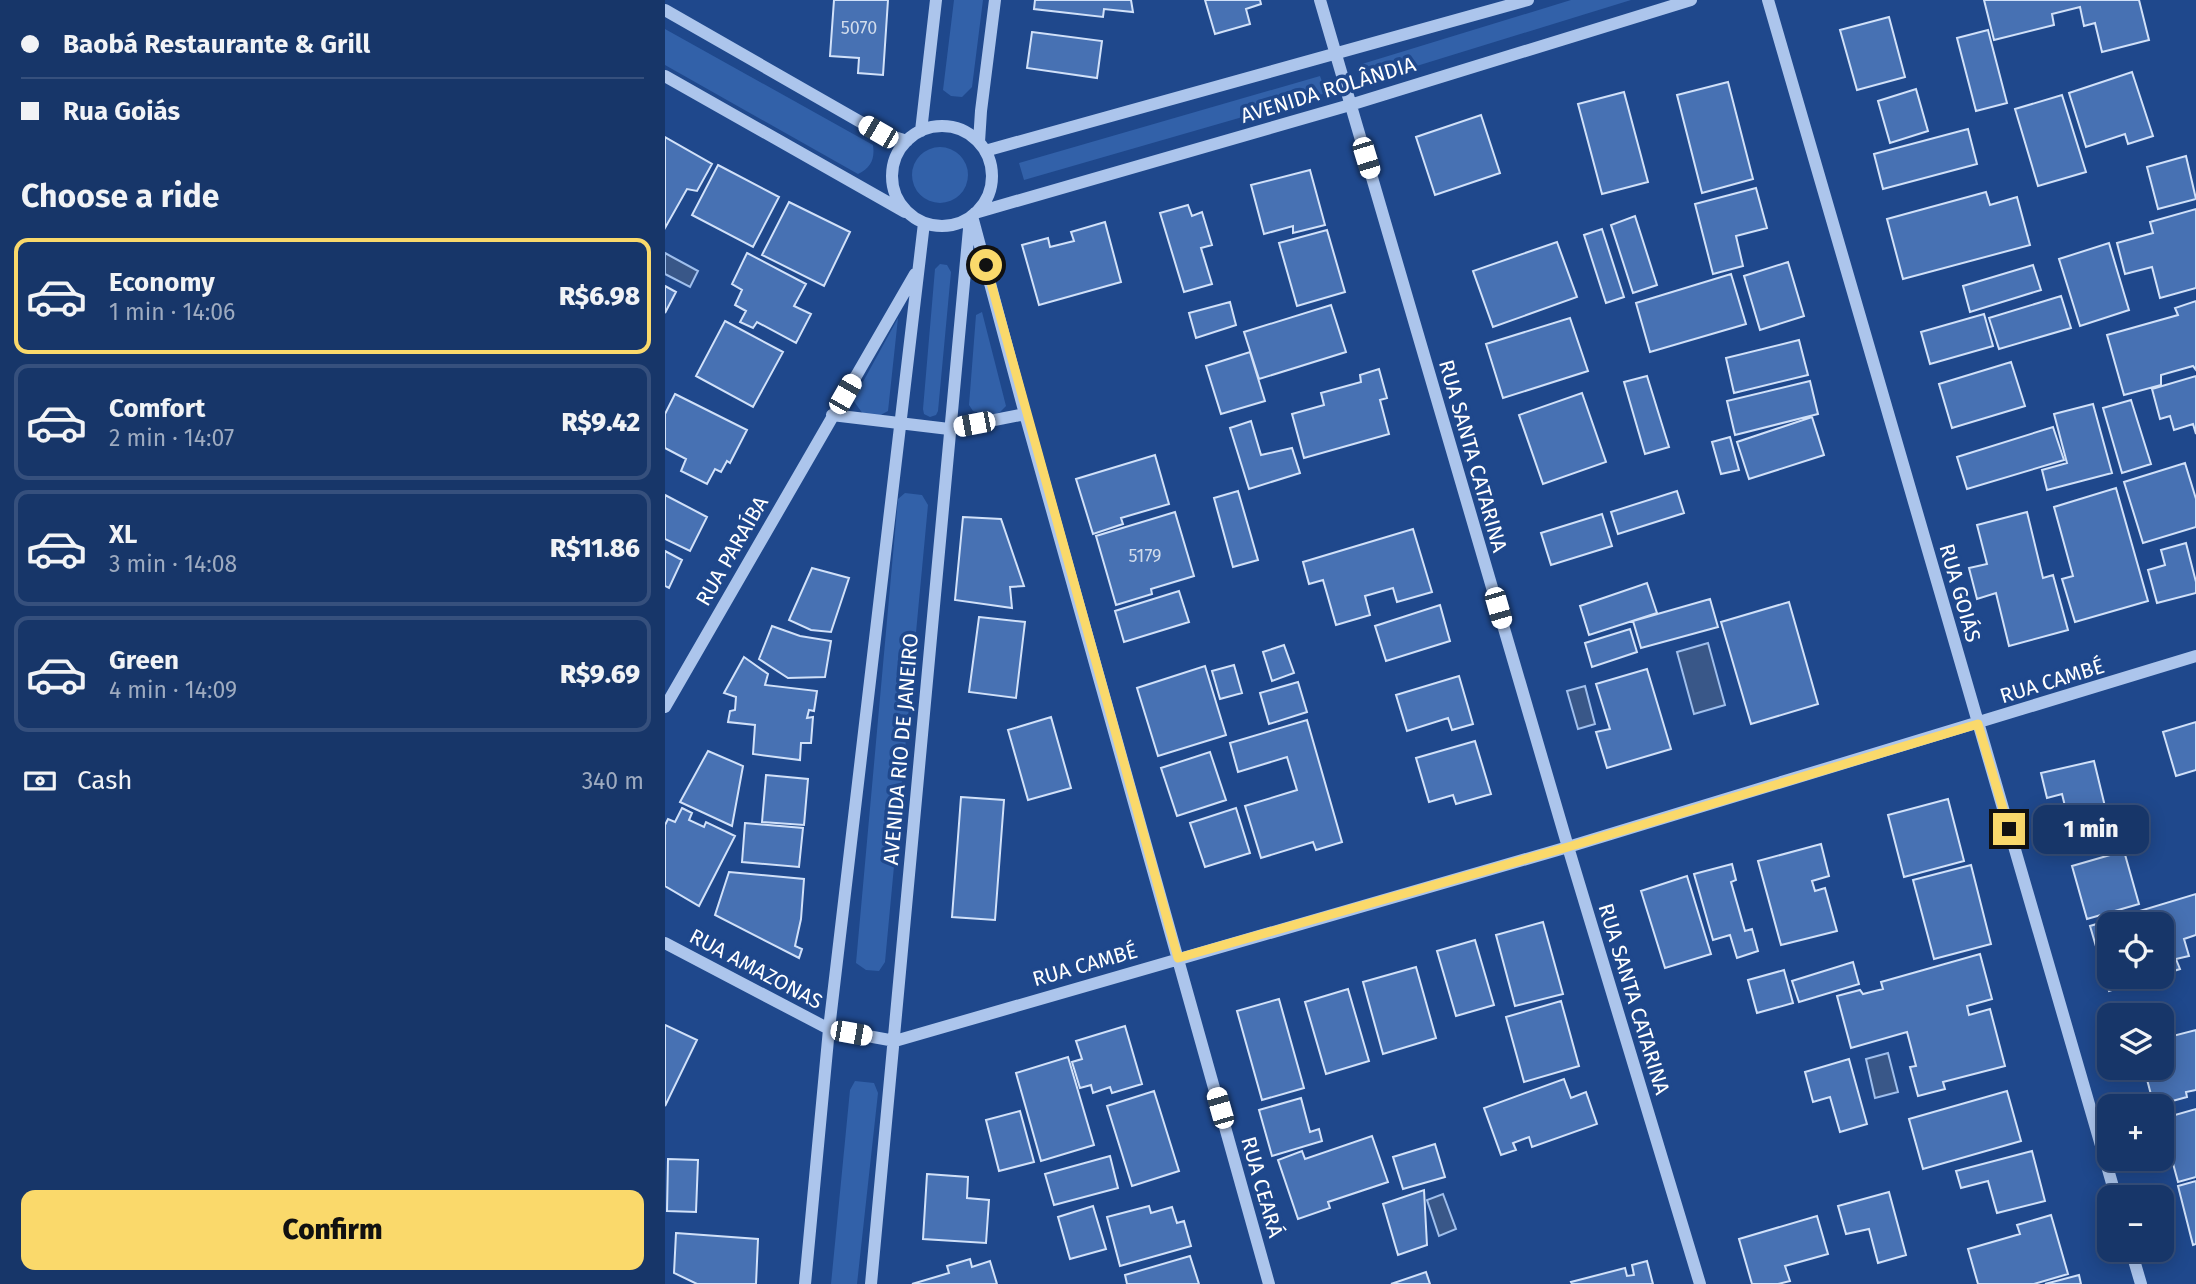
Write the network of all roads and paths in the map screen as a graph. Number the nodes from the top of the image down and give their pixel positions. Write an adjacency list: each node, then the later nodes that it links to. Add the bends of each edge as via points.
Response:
1 (936, 0): 11 (street)
2 (995, 0): 13 (street, via 981,111)
3 (1320, 0): 8 (street, RUA SANTA CATARINA)
4 (1528, 0): 8 (street, AVENIDA ROLÂNDIA)
5 (1691, 0): 10 (street, AVENIDA ROLÂNDIA)
6 (1768, 0): 24 (street, RUA GOIÁS)
7 (665, 10): 12 (street, via 878,132)
8 (1335, 54): 10 (street, RUA SANTA CATARINA); 13 (street, AVENIDA ROLÂNDIA)
9 (665, 76): 14 (street)
10 (1350, 105): 15 (street, AVENIDA ROLÂNDIA); 25 (street, RUA SANTA CATARINA)
11 (921, 131): 12 (street); 13 (street, via 937,126 954,128)
12 (907, 141): 14 (street, via 893,170 893,187)
13 (982, 147): 15 (street, via 992,177 989,193)
14 (910, 215): 16 (street)
15 (973, 216): 16 (street, via 955,225); 18 (street, RUA CEARÁ); 21 (street, AVENIDA RIO DE JANEIRO)
16 (924, 223): 17 (street, AVENIDA RIO DE JANEIRO)
17 (919, 268): 19 (street, RUA PARAÍBA); 20 (street, AVENIDA RIO DE JANEIRO)
18 (1025, 414): 21 (street); 27 (street, RUA CEARÁ)
19 (832, 415): 20 (street); 23 (street, RUA PARAÍBA)
20 (902, 424): 21 (street); 28 (street, AVENIDA RIO DE JANEIRO)
21 (949, 429): 29 (street, AVENIDA RIO DE JANEIRO)
22 (2196, 656): 24 (street, RUA CAMBÉ)
23 (665, 707)
24 (1978, 724): 25 (street, RUA CAMBÉ); 30 (street, RUA GOIÁS)
25 (1568, 847): 27 (street, RUA CAMBÉ); 35 (street, RUA SANTA CATARINA)
26 (665, 943): 28 (street, RUA AMAZONAS)
27 (1178, 958): 29 (street, RUA CAMBÉ); 34 (street, RUA CEARÁ)
28 (829, 1029): 29 (street, RUA CAMBÉ); 32 (street, AVENIDA RIO DE JANEIRO)
29 (895, 1041): 33 (street, AVENIDA RIO DE JANEIRO)
30 (2112, 1185)
31 (2135, 1262): 36 (street)
32 (805, 1284)
33 (871, 1284)
34 (1269, 1284)
35 (1700, 1284)
36 (2141, 1284)

